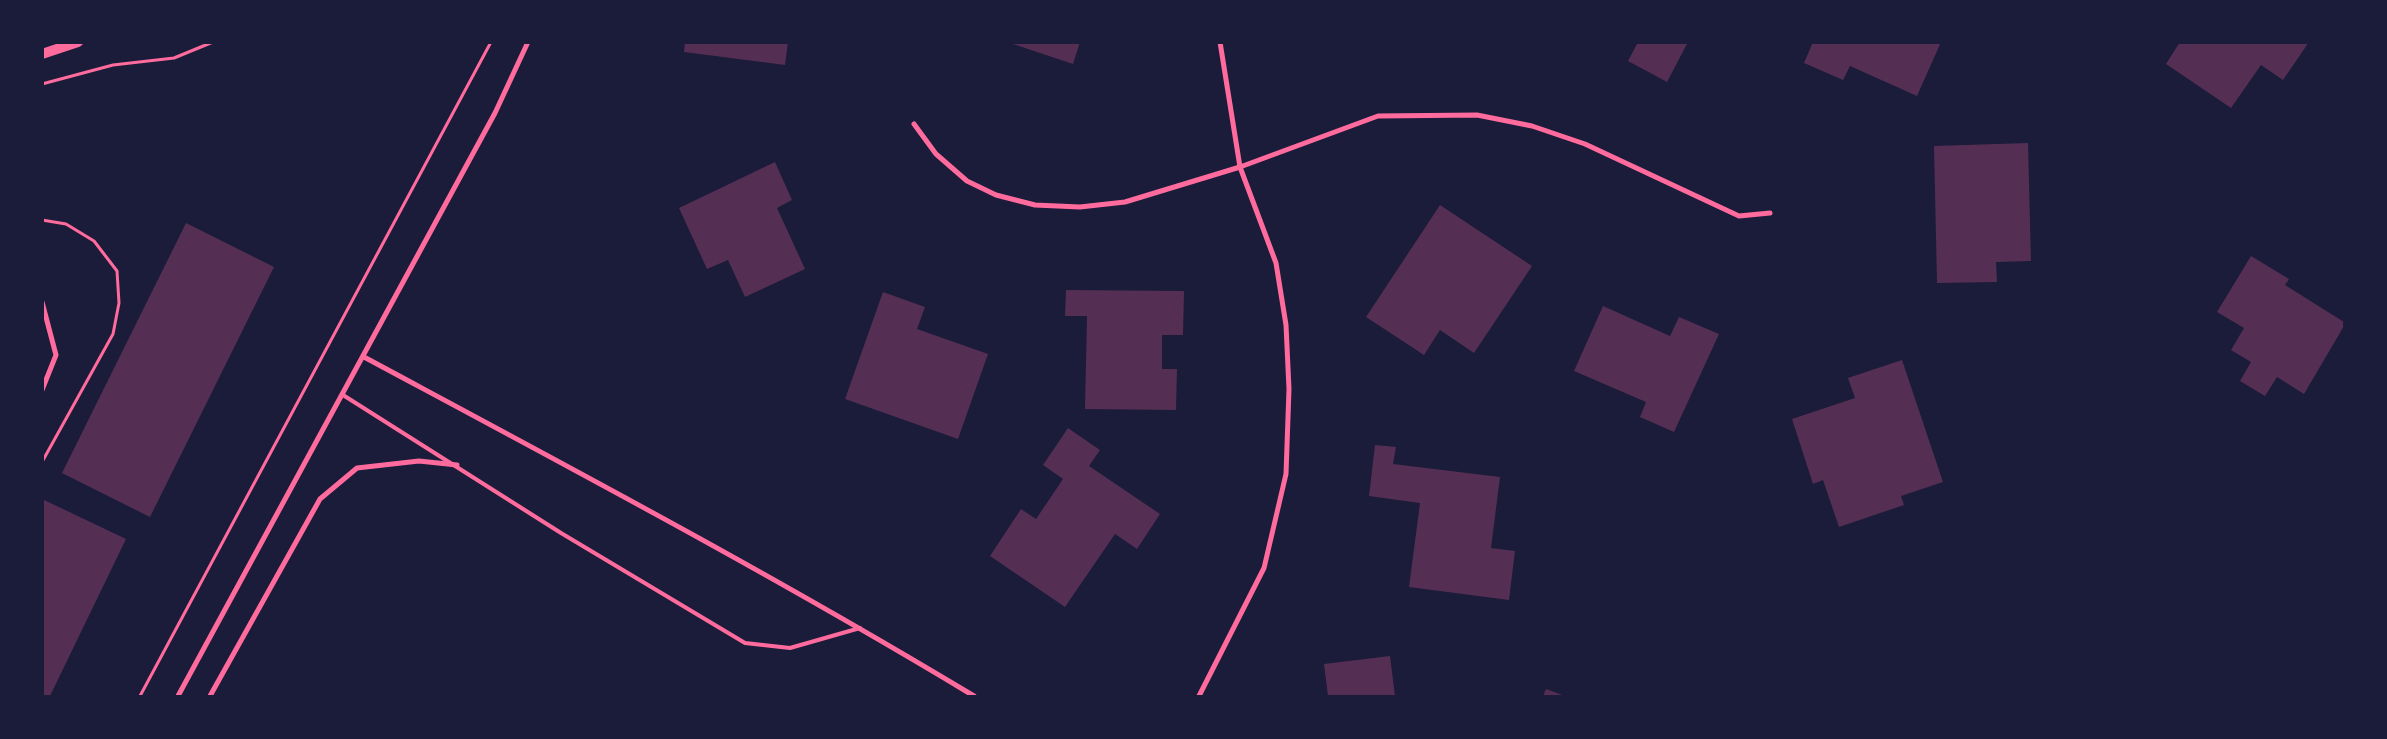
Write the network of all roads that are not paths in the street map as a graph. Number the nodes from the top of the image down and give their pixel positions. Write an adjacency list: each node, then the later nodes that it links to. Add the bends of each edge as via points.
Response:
1 (78, 42): 4 (main road)
2 (528, 42): 9 (street, via 495,112)
3 (1220, 42): 6 (street)
4 (42, 54)
5 (914, 124): 6 (street, via 936,154 967,181 996,196 1035,205 1080,207 1126,202)
6 (1240, 167): 7 (street, via 1378,116 1477,115 1532,126 1585,144 1739,216); 17 (street, via 1276,263 1286,326 1289,389 1286,474 1264,568)
7 (1770, 213)
8 (42, 302): 10 (street, via 56,355)
9 (364, 357): 11 (street); 13 (street, via 652,511)
10 (42, 390)
11 (343, 395): 12 (lane); 14 (street)
12 (457, 465): 13 (lane, via 561,533 745,643 790,648); 15 (street, via 419,461 358,468 320,500)
13 (861, 628): 16 (street)
14 (178, 696)
15 (210, 696)
16 (974, 696)
17 (1199, 696)

